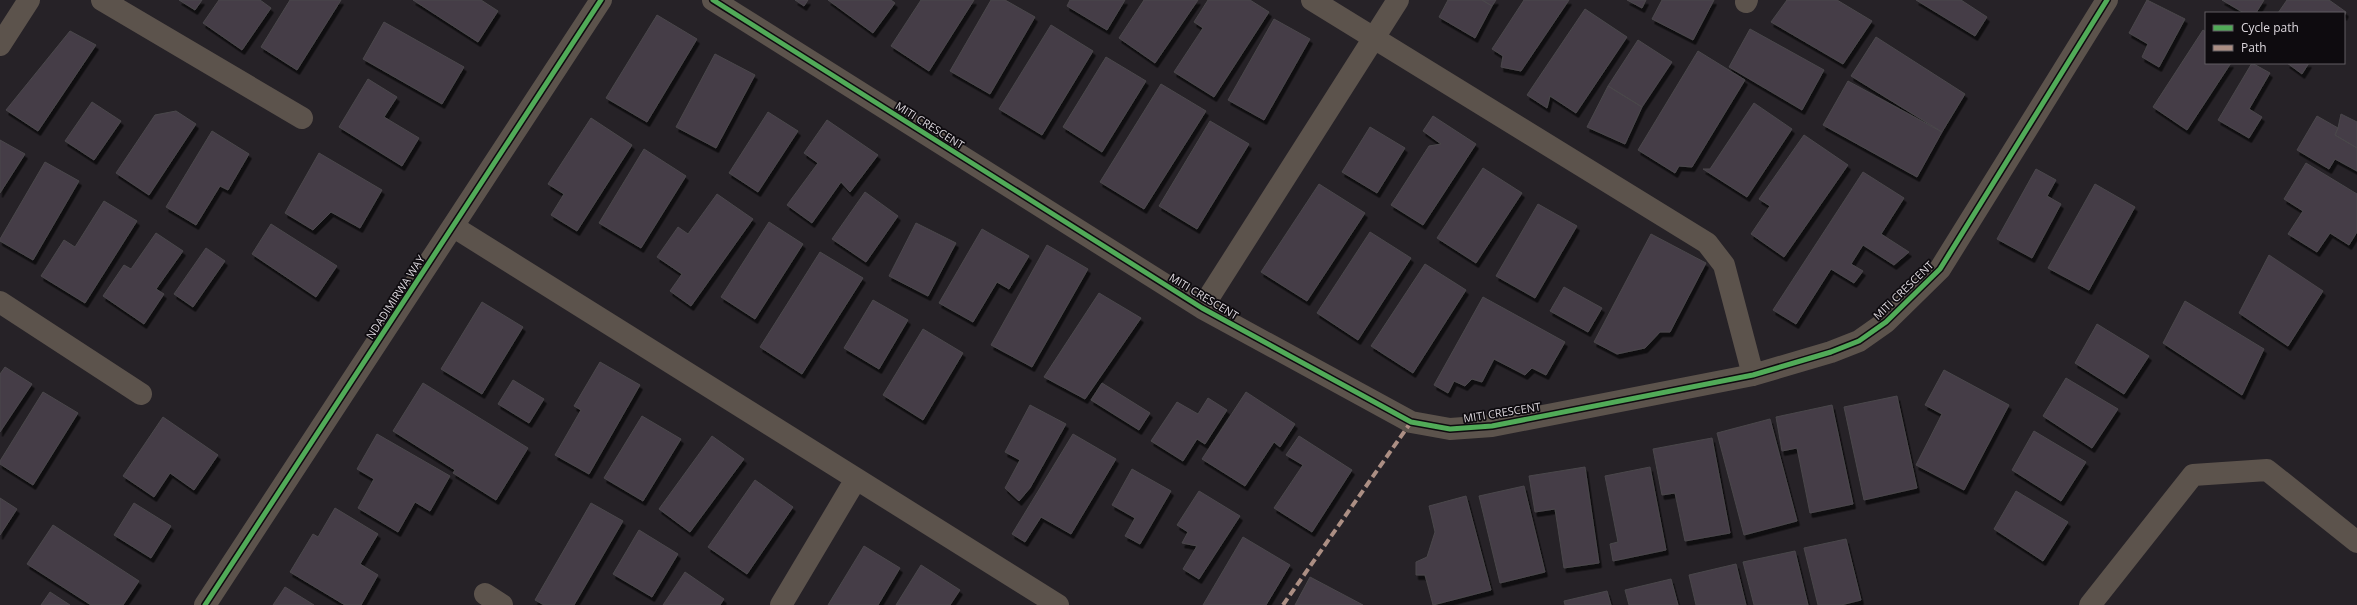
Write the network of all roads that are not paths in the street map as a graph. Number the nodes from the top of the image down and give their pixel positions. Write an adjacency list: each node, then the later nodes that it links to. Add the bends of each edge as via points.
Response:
1 (29, 0): 9 (street)
2 (102, 0): 10 (street)
3 (601, 0): 11 (street, NDADIMIRWA WAY)
4 (713, 0): 13 (street, MITI CRESCENT)
5 (1312, 0): 8 (street)
6 (1398, 0): 8 (street)
7 (2107, 0): 14 (street, MITI CRESCENT, via 1940,269 1886,322 1859,341)
8 (1372, 39): 13 (street); 14 (street, via 1707,243 1724,265)
9 (0, 45)
10 (302, 118)
11 (454, 227): 16 (street); 18 (street, NDADIMIRWA WAY)
12 (0, 302): 15 (street)
13 (1202, 308): 14 (street, MITI CRESCENT, via 1411,422 1450,429 1492,426)
14 (1753, 375)
15 (141, 394)
16 (856, 478): 19 (street); 20 (street)
17 (2357, 542): 21 (street, via 2267,470 2193,475)
18 (205, 605)
19 (781, 605)
20 (1058, 605)
21 (2090, 605)

